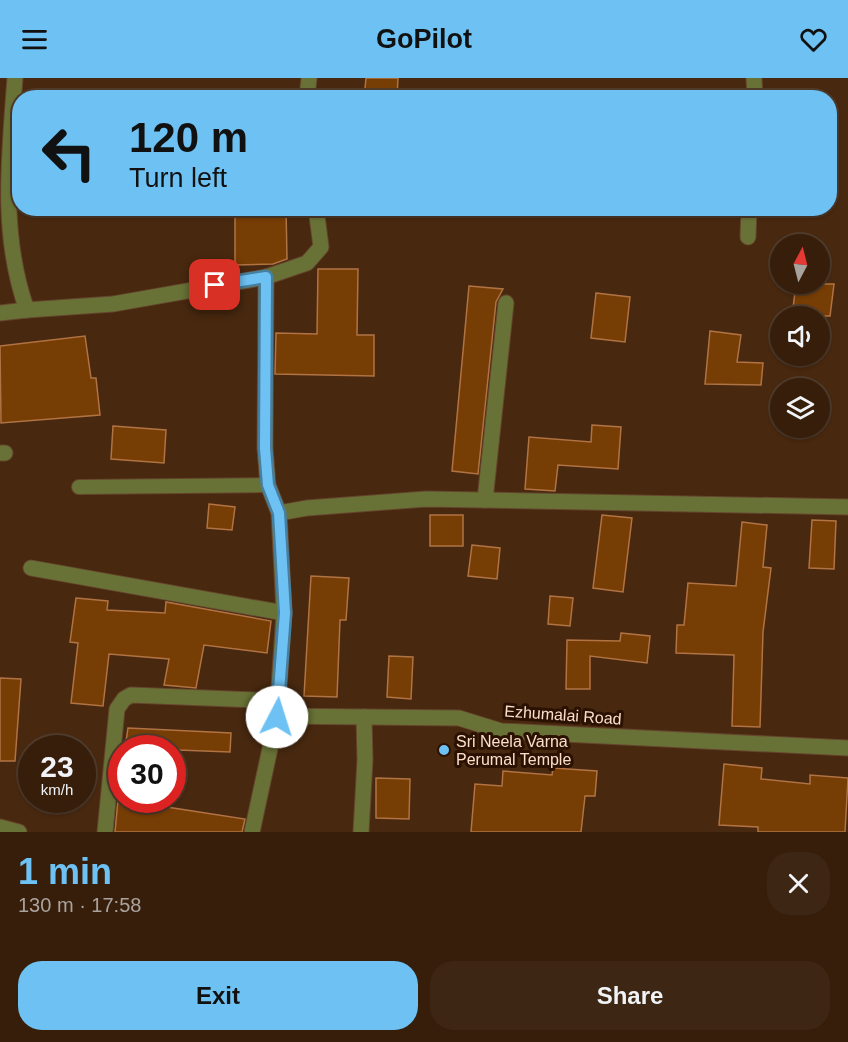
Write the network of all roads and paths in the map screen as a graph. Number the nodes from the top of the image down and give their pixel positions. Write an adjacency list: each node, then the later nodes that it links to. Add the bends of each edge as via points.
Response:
1 (12, 147): 7 (street, via 3,183 6,246 13,283)
2 (317, 216): 5 (street, via 321,247 307,263)
3 (749, 216): 4 (street)
4 (748, 237)
5 (266, 277): 7 (street, via 113,304); 9 (street)
6 (506, 303): 11 (street)
7 (27, 310): 8 (street)
8 (0, 313)
9 (268, 485): 10 (lane); 13 (street)
10 (79, 488)
11 (485, 500): 12 (street); 13 (street, via 426,499)
12 (848, 507)
13 (279, 513): 15 (street)
14 (31, 568): 15 (street)
15 (285, 613): 16 (street)
16 (278, 701): 17 (street); 22 (street, via 131,695 124,699 117,710)
17 (277, 717): 18 (street, Ezhumalai Road); 23 (street)
18 (364, 717): 19 (street, Ezhumalai Road, via 459,718 501,731); 24 (street)
19 (848, 748)
20 (0, 827): 21 (street)
21 (19, 832)
22 (105, 832)
23 (252, 832)
24 (361, 832)

